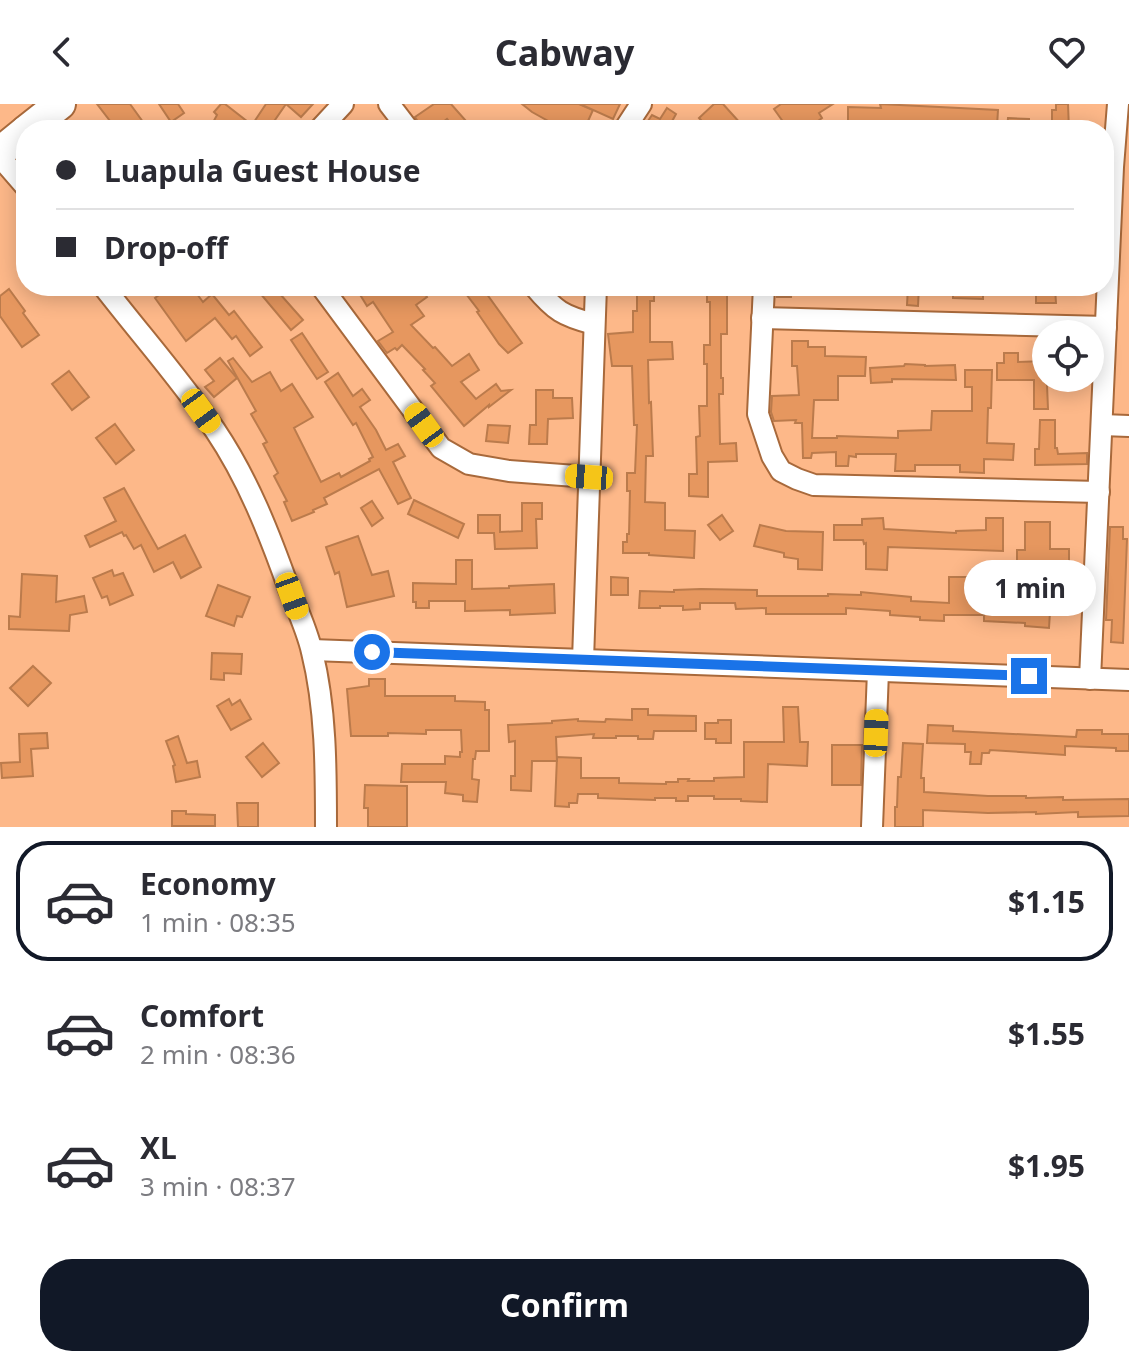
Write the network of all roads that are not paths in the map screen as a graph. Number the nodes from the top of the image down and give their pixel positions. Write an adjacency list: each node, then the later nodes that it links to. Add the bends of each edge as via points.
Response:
1 (60, 104): 5 (highway)
2 (343, 104): 6 (street)
3 (389, 104): 7 (street)
4 (1118, 104): 8 (street)
5 (40, 120)
6 (328, 120)
7 (401, 120)
8 (1114, 129)
9 (16, 140): 10 (highway)
10 (0, 154): 11 (street)
11 (16, 174)
12 (111, 296): 25 (street, via 187,391 247,484)
13 (328, 296): 23 (street, via 441,448 469,464)
14 (542, 296): 19 (street, via 568,317)
15 (595, 296): 19 (street)
16 (763, 296): 18 (street)
17 (1106, 296): 20 (street)
18 (762, 318): 20 (street); 24 (street, via 758,414 781,471 814,485)
19 (594, 324): 23 (street)
20 (1106, 327): 21 (street)
21 (1102, 425): 22 (street); 24 (street)
22 (1129, 426)
23 (589, 477): 26 (street)
24 (1099, 492): 28 (street)
25 (312, 650): 26 (street); 30 (street, via 324,743)
26 (583, 660): 27 (street)
27 (878, 671): 28 (street); 31 (street)
28 (1090, 679): 29 (street)
29 (1129, 680)
30 (326, 827)
31 (872, 827)

